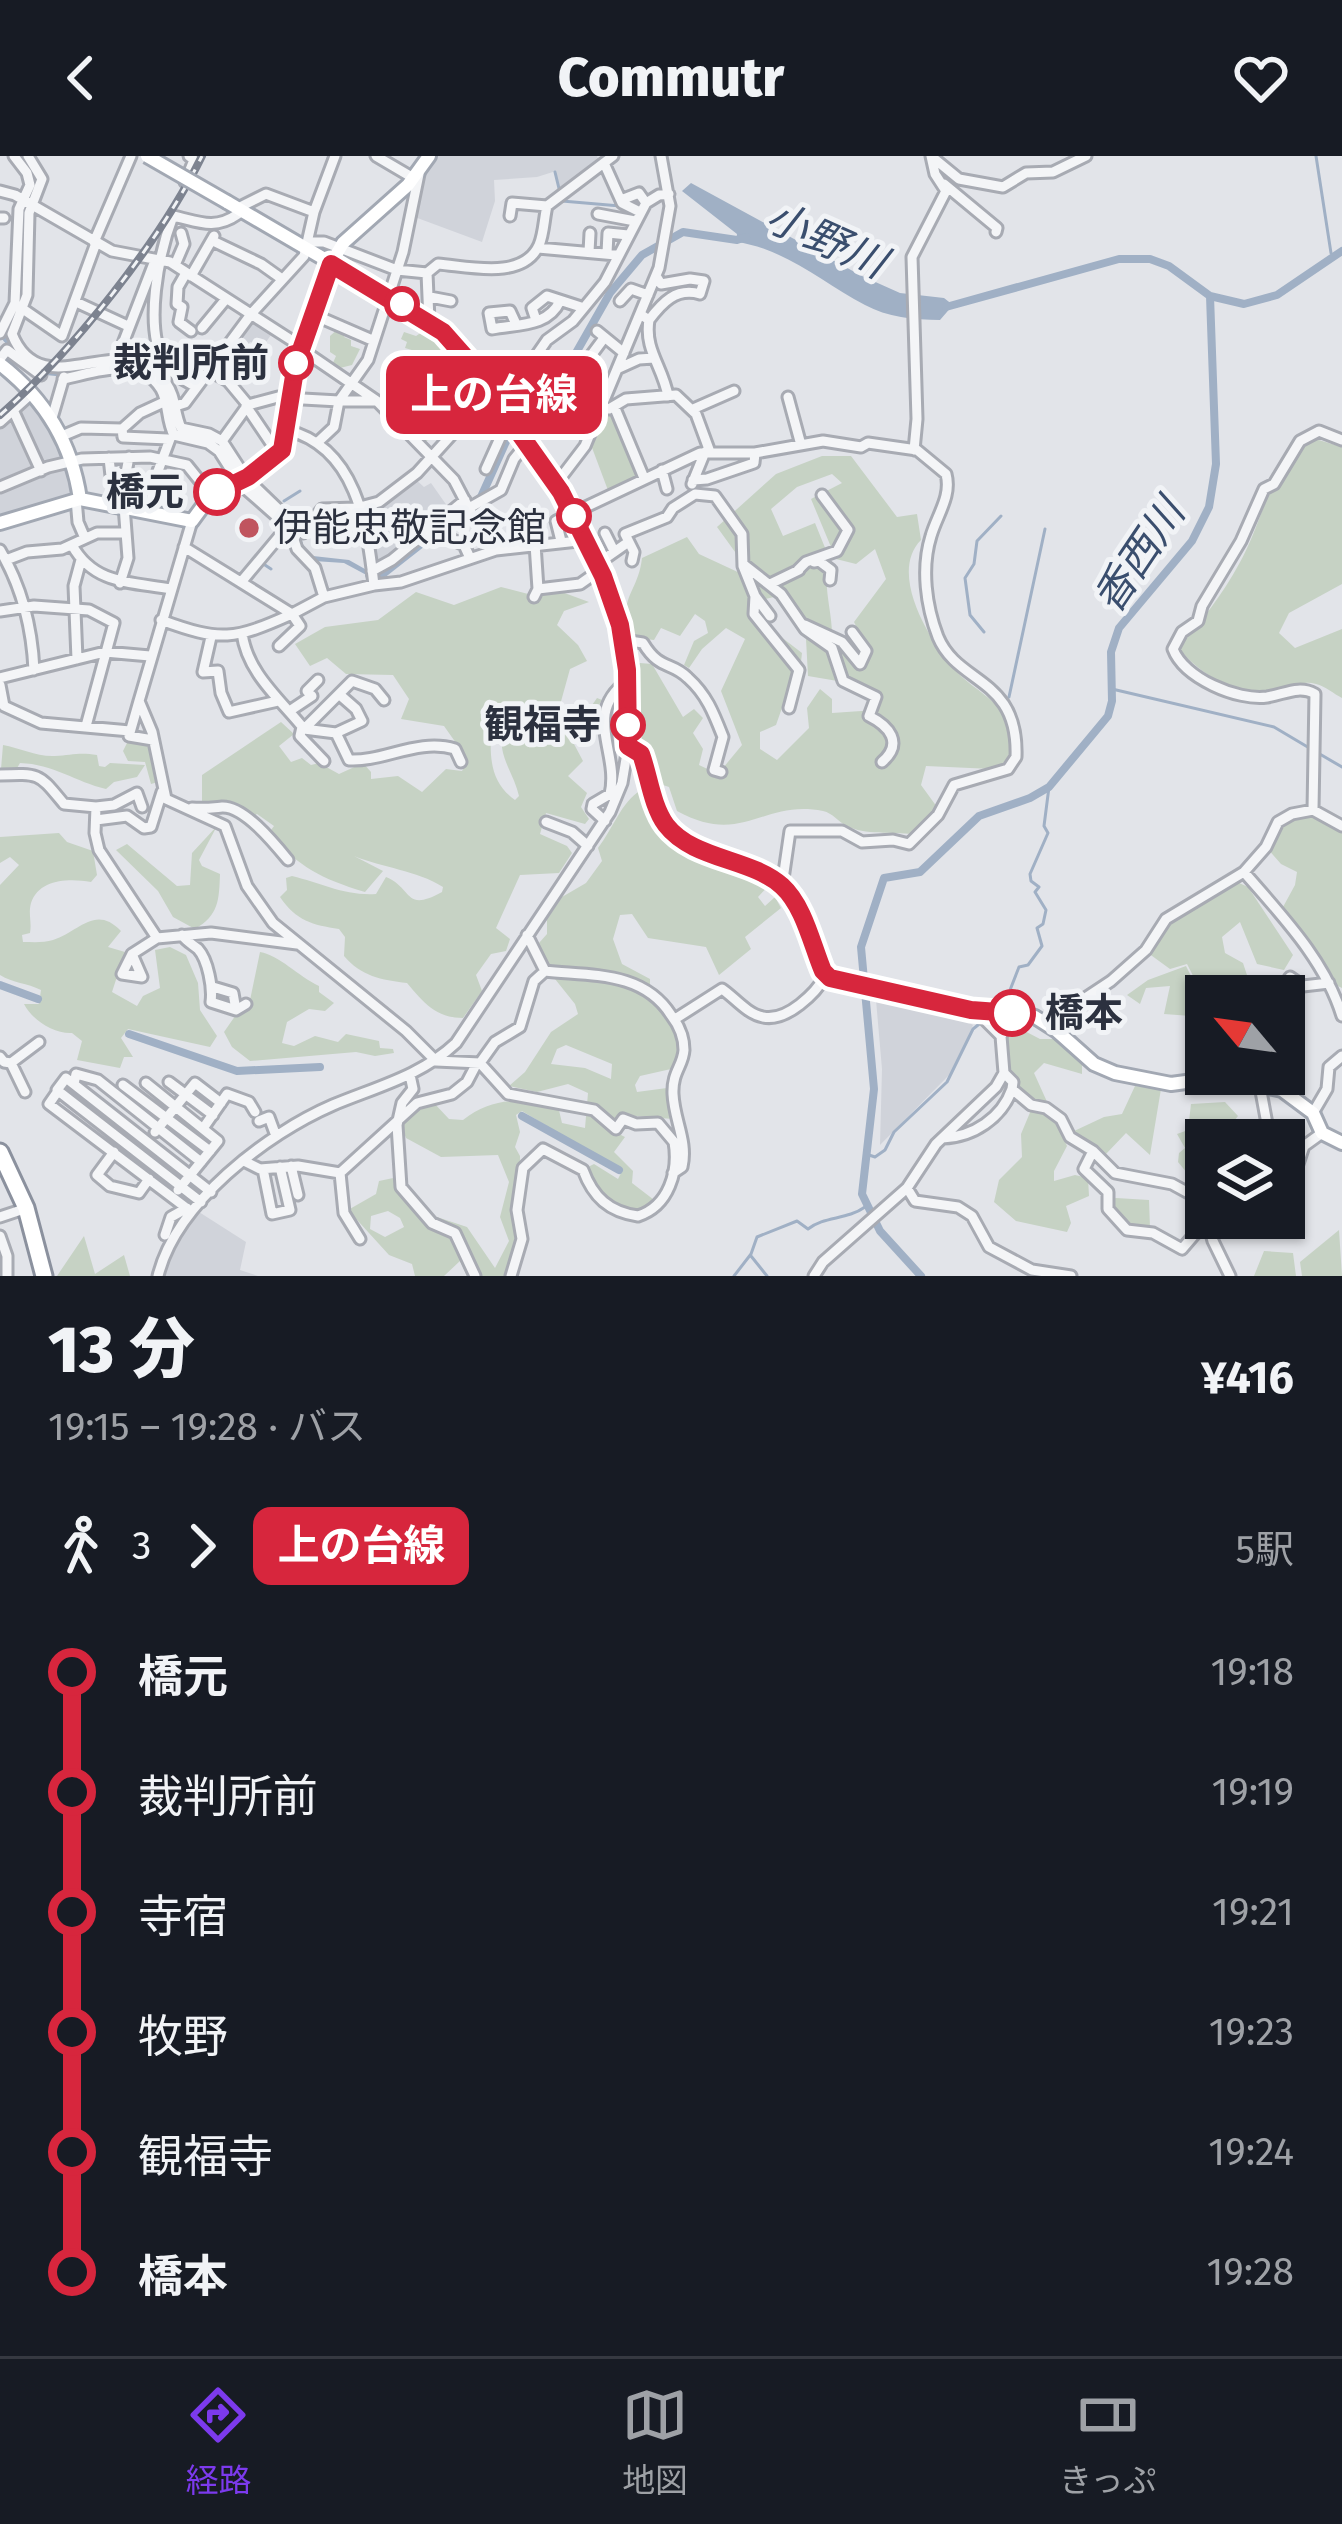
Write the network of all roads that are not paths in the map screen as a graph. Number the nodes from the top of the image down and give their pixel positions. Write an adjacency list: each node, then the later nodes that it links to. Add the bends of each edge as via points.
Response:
1 (14, 156): 16 (street, via 30,181)
2 (28, 156): 16 (street, via 42,179)
3 (143, 156): 4 (street, via 184,183); 18 (main road, bridge); 28 (street)
4 (189, 156)
5 (376, 156): 11 (street)
6 (428, 156): 11 (main road)
7 (661, 156): 14 (street)
8 (1086, 156): 12 (street, via 1053,172 1026,172 1003,187 959,179 931,156)
9 (331, 157): 19 (street)
10 (605, 161): 15 (street); 17 (street)
11 (417, 176): 30 (main road); 37 (street)
12 (944, 184): 24 (street); 99 (street, via 945,198 912,254)
13 (0, 191): 16 (street)
14 (669, 194): 22 (street, via 658,195); 40 (street)
15 (621, 200): 22 (street); 22 (street, via 639,193)
16 (27, 202): 28 (street); 49 (street, via 19,209)
17 (547, 206): 21 (street, via 512,203); 31 (street)
18 (236, 207): 18 (street, via 194,178 190,186); 19 (street, via 266,194); 23 (street); 29 (main road)
19 (314, 212): 29 (street)
20 (598, 214): 22 (street)
21 (510, 216)
22 (637, 223): 33 (street); 33 (street, via 608,233)
23 (217, 225): 27 (street); 34 (street, via 173,216)
24 (996, 232)
25 (181, 233): 36 (street)
26 (590, 233): 32 (street)
27 (213, 241): 39 (street); 41 (street)
28 (95, 242): 34 (street); 46 (street)
29 (308, 245): 30 (street); 35 (main road); 41 (street)
30 (339, 248): 35 (main road); 37 (street)
31 (538, 248): 32 (street); 38 (street, via 511,266 438,264)
32 (589, 252): 33 (street)
33 (612, 254): 50 (street, via 605,282)
34 (159, 259): 36 (street); 45 (street); 56 (street)
35 (331, 264): 43 (main road); 51 (main road)
36 (175, 265): 39 (street)
37 (397, 270): 38 (street); 43 (street)
38 (428, 273): 54 (street, via 442,299)
39 (189, 274): 44 (street); 48 (street)
40 (656, 276): 42 (street); 53 (street, via 661,284 704,281 700,294 664,300)
41 (282, 279): 52 (street)
42 (648, 295): 47 (street, via 631,289); 53 (street)
43 (388, 296): 54 (main road); 58 (street)
44 (226, 299): 48 (street, via 197,329 178,322); 52 (street)
45 (155, 300): 48 (street); 70 (street, via 164,361)
46 (76, 302): 49 (street, via 62,336); 56 (street)
47 (620, 302)
48 (177, 304)
49 (19, 307): 57 (street); 66 (street, via 13,336)
50 (581, 307): 55 (street, via 560,302 549,317); 79 (street)
51 (312, 314): 58 (street); 59 (main road)
52 (250, 315): 59 (street); 67 (street)
53 (645, 317): 60 (street); 61 (street)
54 (429, 321): 79 (main road)
55 (516, 325)
56 (128, 326): 62 (street)
57 (0, 333)
58 (372, 340): 69 (street)
59 (301, 348): 69 (street); 90 (main road)
60 (624, 353): 64 (street, via 600,334); 65 (street)
61 (654, 358): 65 (street); 73 (street)
62 (117, 359): 68 (street); 82 (street, via 156,372 170,390)
63 (5, 362): 66 (street); 72 (main road)
64 (584, 365)
65 (617, 369): 83 (street)
66 (46, 371): 68 (street)
67 (210, 371): 70 (street); 81 (street)
68 (64, 374): 82 (street, via 125,369 154,381); 86 (street)
69 (352, 382): 77 (street); 78 (street)
70 (195, 386): 82 (street, via 185,403)
71 (734, 391): 84 (street)
72 (31, 394): 85 (street); 86 (main road)
73 (668, 396): 83 (street); 84 (street)
74 (278, 397): 81 (street)
75 (788, 398): 98 (street)
76 (303, 399): 77 (street)
77 (339, 401): 78 (street); 97 (street, via 334,427)
78 (377, 401): 88 (street)
79 (497, 401): 87 (main road); 106 (street)
80 (416, 402): 88 (street)
81 (247, 405): 96 (street); 102 (street)
82 (169, 406): 91 (street, via 140,412); 92 (street)
83 (608, 407): 113 (street); 117 (street)
84 (693, 409): 100 (street)
85 (14, 412): 89 (street); 111 (street)
86 (52, 418): 93 (main road)
87 (509, 418): 94 (main road); 109 (street)
88 (397, 421): 106 (street)
89 (0, 422)
90 (287, 430): 97 (street); 102 (main road)
91 (123, 433): 92 (street); 93 (street, via 81,428); 103 (street)
92 (175, 433): 96 (street); 105 (street); 114 (street, via 214,446)
93 (62, 436): 107 (main road)
94 (523, 437): 117 (main road); 124 (street, via 501,490)
95 (1342, 440): 206 (street, via 1318,431 1296,446 1264,489 1198,621 1173,649 1184,666 1240,695 1302,688 1315,694)
96 (221, 441): 114 (street)
97 (318, 442): 126 (street)
98 (801, 445): 99 (street); 101 (street)
99 (914, 450): 214 (street, via 948,480 926,558 939,639 999,697 1017,749 1008,769 954,785 938,815 907,844 790,831)
100 (708, 452): 101 (street); 110 (street); 115 (street)
101 (755, 453): 115 (street, via 754,464)
102 (279, 454): 114 (main road)
103 (126, 457): 104 (street); 105 (street); 116 (street)
104 (109, 458): 107 (street); 116 (street)
105 (162, 458): 121 (street, via 188,465); 127 (street)
106 (431, 459): 112 (street); 126 (street)
107 (72, 462): 111 (street); 123 (main road)
108 (460, 466): 112 (street)
109 (486, 469)
110 (662, 470): 113 (street); 119 (street)
111 (41, 471): 118 (street)
112 (451, 477): 124 (street)
113 (644, 478): 128 (street)
114 (243, 479): 121 (main road); 132 (street, via 303,540); 133 (street)
115 (692, 480): 120 (street)
116 (120, 483): 125 (street)
117 (556, 484): 128 (main road)
118 (0, 487)
119 (667, 489)
120 (695, 494): 140 (street, via 715,496); 144 (street, via 670,516 626,534)
121 (211, 495): 130 (main road)
122 (822, 495): 157 (street, via 848,530 839,549)
123 (78, 499): 125 (main road); 131 (main road); 141 (street)
124 (467, 504): 134 (street); 135 (street)
125 (121, 505): 127 (main road); 137 (street)
126 (362, 508): 132 (street, via 322,509); 158 (street)
127 (149, 511): 130 (main road)
128 (573, 513): 142 (main road); 143 (street, via 556,521)
129 (494, 518): 135 (street)
130 (192, 521): 147 (street)
131 (0, 523)
132 (312, 524): 138 (street)
133 (288, 526): 160 (street); 165 (street)
134 (435, 530): 151 (street, via 464,545); 158 (street)
135 (488, 532): 148 (street); 149 (street)
136 (726, 532): 140 (street)
137 (126, 533): 141 (street); 161 (street)
138 (332, 533)
139 (605, 533): 150 (street)
140 (742, 534): 155 (street)
141 (84, 536): 146 (street)
142 (587, 540): 143 (street); 156 (main road)
143 (561, 541): 145 (street)
144 (628, 543): 150 (street); 154 (street)
145 (535, 544): 148 (street); 156 (street, via 536,593 580,584)
146 (72, 545): 152 (street); 153 (street)
147 (184, 547): 160 (street); 163 (street)
148 (514, 547): 149 (street)
149 (496, 550): 151 (street)
150 (614, 551): 156 (street)
151 (470, 558): 158 (street, via 423,578)
152 (3, 559): 166 (street)
153 (81, 560): 161 (street); 167 (street)
154 (632, 561)
155 (743, 564): 162 (street); 164 (street)
156 (598, 567): 176 (main road)
157 (798, 570): 159 (street, via 819,561); 162 (street)
158 (373, 577): 165 (street)
159 (830, 580)
160 (242, 581): 169 (street)
161 (120, 583): 163 (street)
162 (770, 584): 172 (street)
163 (171, 589): 171 (street)
164 (755, 596): 170 (street); 189 (street, via 754,614 800,670)
165 (324, 597): 169 (street)
166 (24, 607): 167 (street); 168 (street); 181 (street)
167 (74, 610): 178 (street, via 114,623); 180 (street)
168 (0, 611)
169 (292, 614): 174 (street); 177 (street, via 300,626)
170 (770, 616)
171 (161, 620): 175 (street); 179 (street)
172 (802, 625): 173 (street, via 832,635 860,664 866,651); 199 (street, via 832,648 846,684 875,697 869,716 893,738)
173 (852, 632)
174 (242, 633): 175 (street); 188 (street, via 246,654)
175 (211, 638): 188 (street, via 203,672 218,671 229,712)
176 (623, 640): 184 (main road); 200 (street, via 643,643 711,704 723,737 714,759)
177 (279, 646)
178 (105, 652): 179 (street); 180 (street); 191 (street)
179 (150, 656): 186 (street)
180 (77, 659): 181 (street)
181 (34, 670): 183 (street)
182 (318, 680): 190 (street, via 307,691 312,696)
183 (0, 681): 191 (street, via 6,707 41,723)
184 (627, 681): 196 (main road); 208 (street, via 602,725 612,786 592,809)
185 (340, 695): 187 (street, via 352,681); 192 (street); 194 (street, via 362,721)
186 (139, 700): 193 (street); 195 (street)
187 (383, 700)
188 (278, 701): 190 (street)
189 (789, 708)
190 (291, 710): 192 (street)
191 (86, 726): 193 (street)
192 (303, 728): 194 (street); 197 (street, via 300,736)
193 (130, 731): 195 (street)
194 (336, 733): 198 (street, via 353,763 443,746)
195 (153, 740): 202 (street)
196 (628, 746): 208 (street); 214 (main road, via 641,754 671,830)
197 (323, 761)
198 (461, 762)
199 (882, 762)
200 (721, 772)
201 (0, 776): 204 (street, via 38,775 64,805)
202 (162, 792): 203 (street); 207 (street, via 151,827 127,816)
203 (175, 806): 212 (street, via 246,813); 218 (street, via 229,830 247,886)
204 (96, 807): 205 (street, via 137,793); 207 (street)
205 (142, 807)
206 (1312, 810): 210 (street); 213 (street, via 1278,822)
207 (96, 820): 217 (street, via 99,850)
208 (605, 821): 211 (street)
209 (546, 822): 211 (street)
210 (1342, 826)
211 (588, 846): 216 (street)
212 (288, 860)
213 (1244, 872): 222 (street); 229 (street, via 1166,920 1147,950 1111,980)
214 (782, 886): 221 (main road)
215 (182, 934): 217 (street); 218 (street); 224 (street, via 202,954 211,1002)
216 (527, 935): 220 (street); 234 (street)
217 (157, 938): 219 (street)
218 (299, 944): 234 (street)
219 (132, 954)
220 (544, 971): 228 (street, via 636,983); 236 (street, via 520,1027)
221 (826, 975): 225 (main road); 228 (street, via 815,994 772,1018 722,988)
222 (1329, 983): 223 (street); 227 (street)
223 (1305, 986)
224 (241, 1007)
225 (976, 1011): 226 (main road); 230 (street)
226 (1014, 1013): 229 (main road); 230 (street)
227 (1342, 1016)
228 (675, 1019): 276 (street, via 684,1052 674,1098 685,1152)
229 (1041, 1021): 240 (main road, via 1094,1064)
230 (1001, 1036): 237 (street)
231 (39, 1042): 235 (street)
232 (1342, 1056): 251 (street, via 1329,1067)
233 (0, 1057): 235 (street)
234 (436, 1061): 236 (street); 238 (street)
235 (11, 1063): 246 (street)
236 (479, 1063): 254 (street, via 452,1094 423,1099); 276 (street, via 512,1095 595,1109 616,1129 622,1119 658,1123 674,1142)
237 (1004, 1073): 244 (street); 259 (street)
238 (410, 1075): 254 (street, via 413,1089); 258 (street)
239 (169, 1082): 247 (street)
240 (1185, 1082)
241 (146, 1083): 250 (street)
242 (74, 1084): 245 (street, via 66,1078); 256 (street, via 76,1074 98,1080); 260 (street)
243 (123, 1085): 253 (street)
244 (1012, 1089): 259 (street, via 998,1115); 264 (street)
245 (58, 1091): 266 (street, via 49,1104); 267 (street)
246 (25, 1092)
247 (185, 1094): 249 (street, via 194,1083); 250 (street); 252 (street)
248 (1290, 1095): 251 (main road)
249 (221, 1103): 252 (street); 258 (street, via 227,1094 249,1102 257,1116 269,1117)
250 (176, 1106): 253 (street); 255 (street)
251 (1313, 1113): 257 (main road)
252 (213, 1114): 255 (street)
253 (166, 1118): 256 (street); 263 (street)
254 (398, 1118): 275 (street); 300 (street, via 401,1187 432,1222 454,1233)
255 (204, 1127): 263 (street, via 217,1137)
256 (157, 1129): 260 (street); 270 (street)
257 (1322, 1133): 261 (main road); 262 (street)
258 (276, 1136): 269 (street)
259 (943, 1138): 281 (street)
260 (148, 1140): 267 (street); 277 (street)
261 (1342, 1143)
262 (1305, 1145)
263 (211, 1150): 270 (street); 274 (street)
264 (1093, 1151): 282 (street, via 1115,1173); 293 (street, via 1084,1169 1106,1189 1108,1209 1127,1230 1181,1249)
265 (0, 1152): 295 (highway)
266 (114, 1152): 271 (street); 278 (street, via 97,1175 127,1192 139,1193)
267 (138, 1152): 271 (street); 280 (street)
268 (0, 1161): 288 (highway)
269 (244, 1161): 273 (street); 274 (street)
270 (201, 1162): 277 (street); 279 (street)
271 (128, 1164): 278 (street)
272 (285, 1167): 273 (street); 273 (street, via 290,1210 272,1214); 275 (street); 284 (street)
273 (263, 1169)
274 (234, 1170): 279 (street)
275 (340, 1173): 292 (street, via 344,1213)
276 (673, 1173): 301 (street, via 659,1204 633,1216 602,1202 581,1168 543,1148 523,1168 522,1239)
277 (192, 1174): 280 (street); 283 (street)
278 (149, 1180): 285 (street)
279 (223, 1180): 283 (street)
280 (182, 1186): 285 (street); 286 (street)
281 (907, 1188): 296 (street); 302 (street, via 915,1201 967,1211 989,1247 1032,1270)
282 (1185, 1190)
283 (212, 1192): 286 (street)
284 (298, 1196)
285 (173, 1197): 287 (street)
286 (201, 1202): 287 (street)
287 (188, 1209): 290 (street, via 171,1217); 299 (street)
288 (21, 1210): 289 (street); 295 (highway)
289 (0, 1217)
290 (165, 1234)
291 (0, 1236): 297 (street)
292 (360, 1239)
293 (1188, 1239)
294 (1216, 1239): 303 (street)
295 (34, 1242): 298 (highway)
296 (817, 1275)
297 (7, 1276)
298 (41, 1276)
299 (158, 1276)
300 (476, 1276)
301 (511, 1276)
302 (1070, 1276)
303 (1230, 1276)

